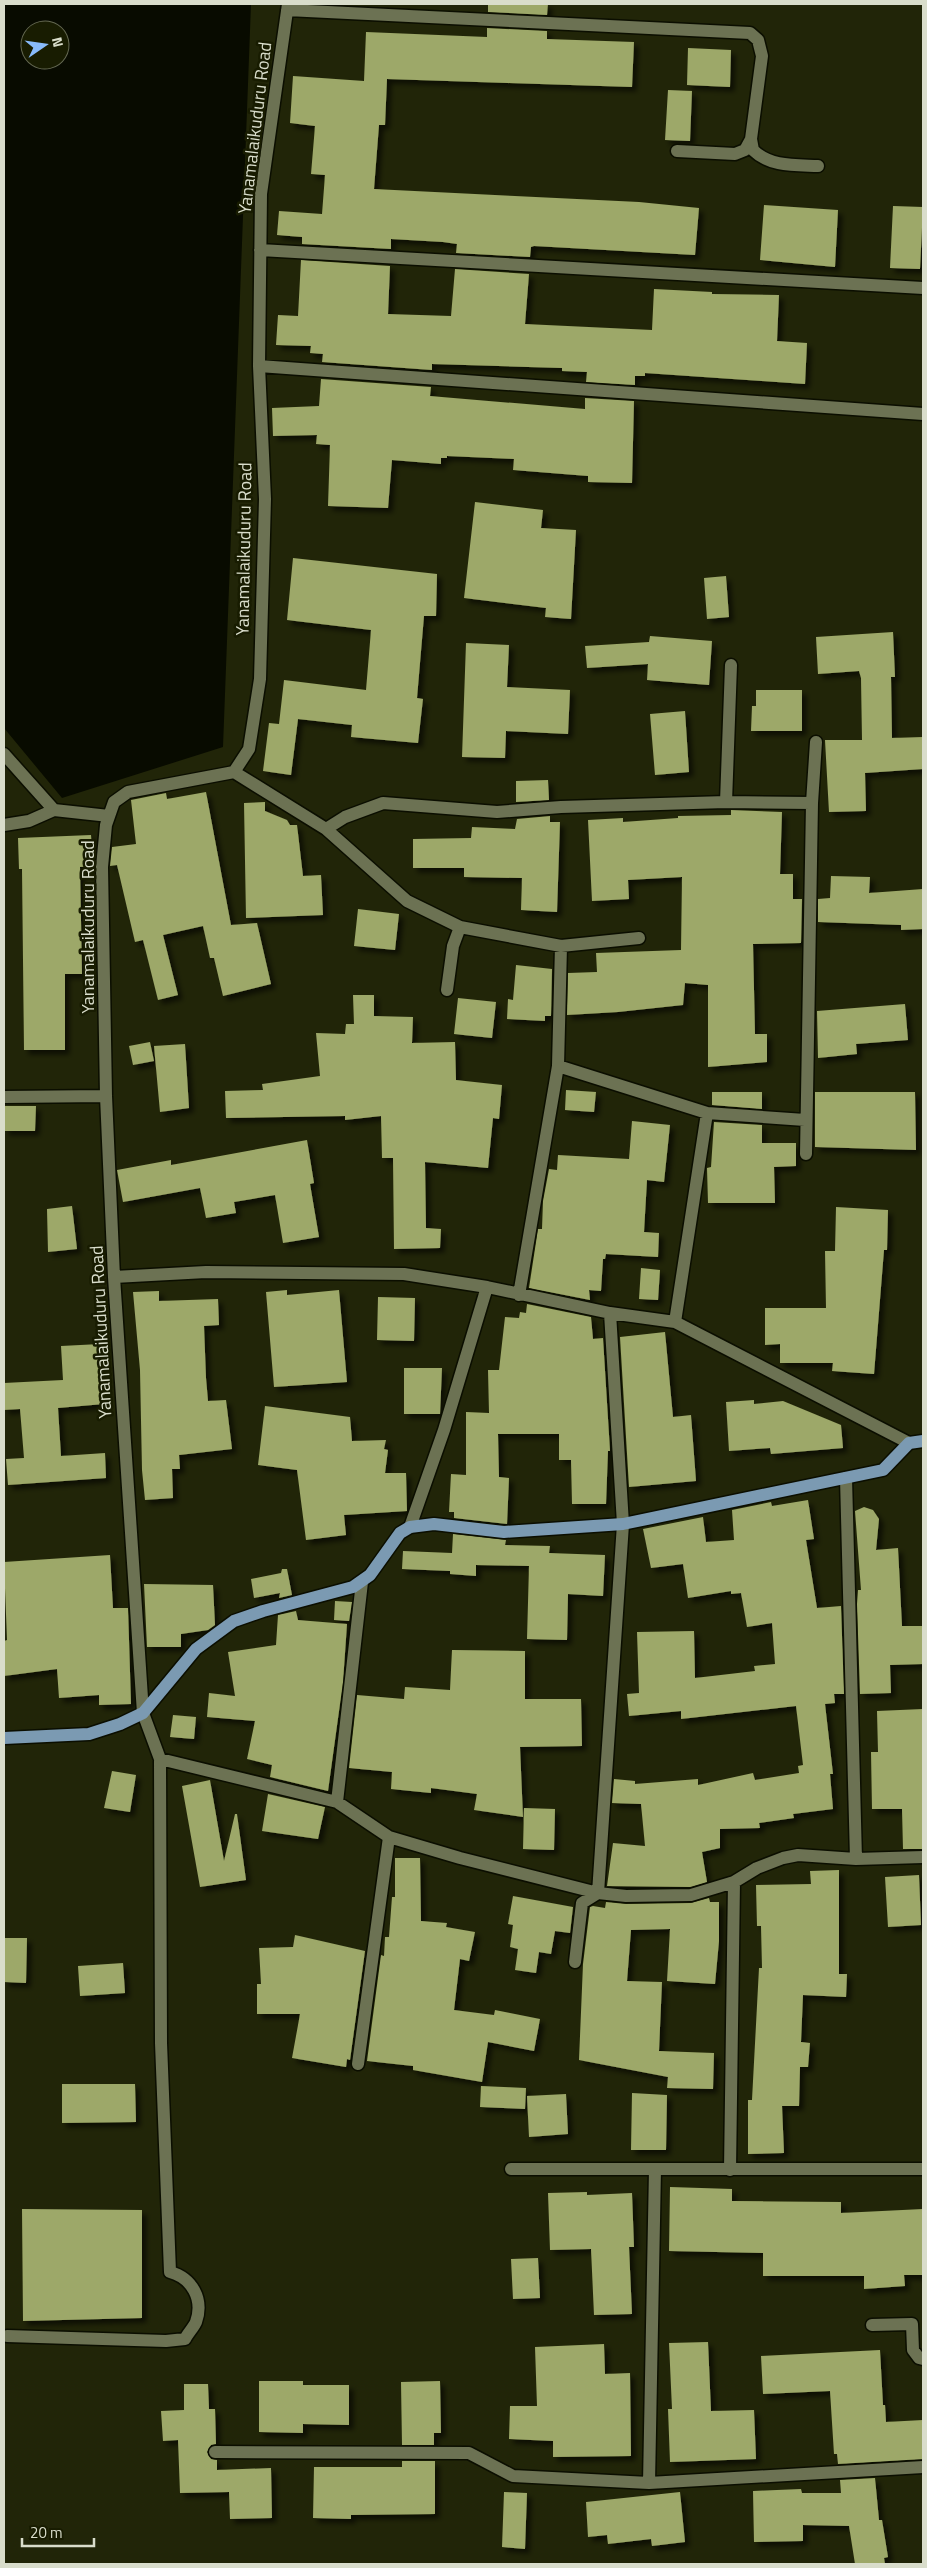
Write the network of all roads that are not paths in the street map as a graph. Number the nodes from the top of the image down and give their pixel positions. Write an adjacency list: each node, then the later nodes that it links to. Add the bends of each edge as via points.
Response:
1 (287, 7): 2 (street, via 750,33 758,40 762,56); 5 (street, Yanamalaikuduru Road, via 261,194)
2 (752, 139): 3 (street, via 745,150 735,154); 4 (street, via 752,150 760,158 779,164)
3 (677, 151)
4 (818, 166)
5 (260, 250): 6 (street); 7 (street, Yanamalaikuduru Road)
6 (923, 288)
7 (259, 366): 8 (street); 12 (street, Yanamalaikuduru Road, via 265,499 260,679 249,749)
8 (923, 414)
9 (731, 665): 13 (street)
10 (816, 742): 14 (street)
11 (4, 754): 15 (street)
12 (234, 772): 16 (street, Yanamalaikuduru Road, via 128,792 114,802); 18 (street)
13 (726, 802): 14 (street); 18 (street, via 497,812 383,803 345,817)
14 (812, 803): 27 (street)
15 (54, 810): 16 (street); 17 (street, via 29,821)
16 (109, 816): 24 (street, Yanamalaikuduru Road, via 102,867)
17 (4, 825)
18 (326, 829): 19 (street, via 407,901)
19 (460, 927): 21 (street); 22 (street, via 453,946)
20 (639, 938): 21 (street)
21 (561, 946): 23 (street)
22 (447, 990)
23 (558, 1066): 26 (street); 31 (street)
24 (106, 1096): 25 (street); 29 (street, Yanamalaikuduru Road)
25 (4, 1097)
26 (707, 1113): 27 (street); 33 (street)
27 (805, 1120): 28 (street)
28 (806, 1154)
29 (114, 1277): 30 (street, via 206,1272 404,1274); 40 (street, Yanamalaikuduru Road)
30 (487, 1287): 31 (street); 38 (street, via 444,1430)
31 (519, 1295): 32 (street)
32 (610, 1313): 33 (street); 37 (street)
33 (675, 1322): 35 (street)
34 (923, 1441): 35 (main road)
35 (909, 1443): 36 (main road, via 883,1470)
36 (846, 1478): 37 (main road); 46 (street)
37 (623, 1524): 38 (main road, via 504,1532 434,1524); 48 (street)
38 (410, 1527): 39 (main road, via 400,1533)
39 (362, 1582): 40 (main road, via 234,1621 196,1649); 43 (street)
40 (143, 1713): 41 (main road, via 89,1734); 42 (street, Yanamalaikuduru Road)
41 (4, 1738)
42 (160, 1759): 43 (street); 56 (street, via 161,2043 170,2272 184,2276 194,2287 198,2306 196,2322 185,2339 166,2341)
43 (337, 1802): 44 (street)
44 (389, 1837): 48 (street); 50 (street)
45 (923, 1857): 46 (street)
46 (856, 1859): 47 (street, via 815,1855 783,1858)
47 (734, 1882): 48 (street, via 691,1895); 54 (street)
48 (598, 1893): 49 (street, via 582,1903)
49 (575, 1962)
50 (358, 2064)
51 (511, 2169): 52 (street)
52 (655, 2169): 54 (street); 60 (street)
53 (923, 2169): 54 (street)
54 (730, 2170)
55 (872, 2325): 57 (street, via 912,2324 913,2350)
56 (7, 2336)
57 (923, 2359)
58 (215, 2452): 60 (street, via 469,2453 513,2476)
59 (923, 2467): 60 (street)
60 (649, 2482)

